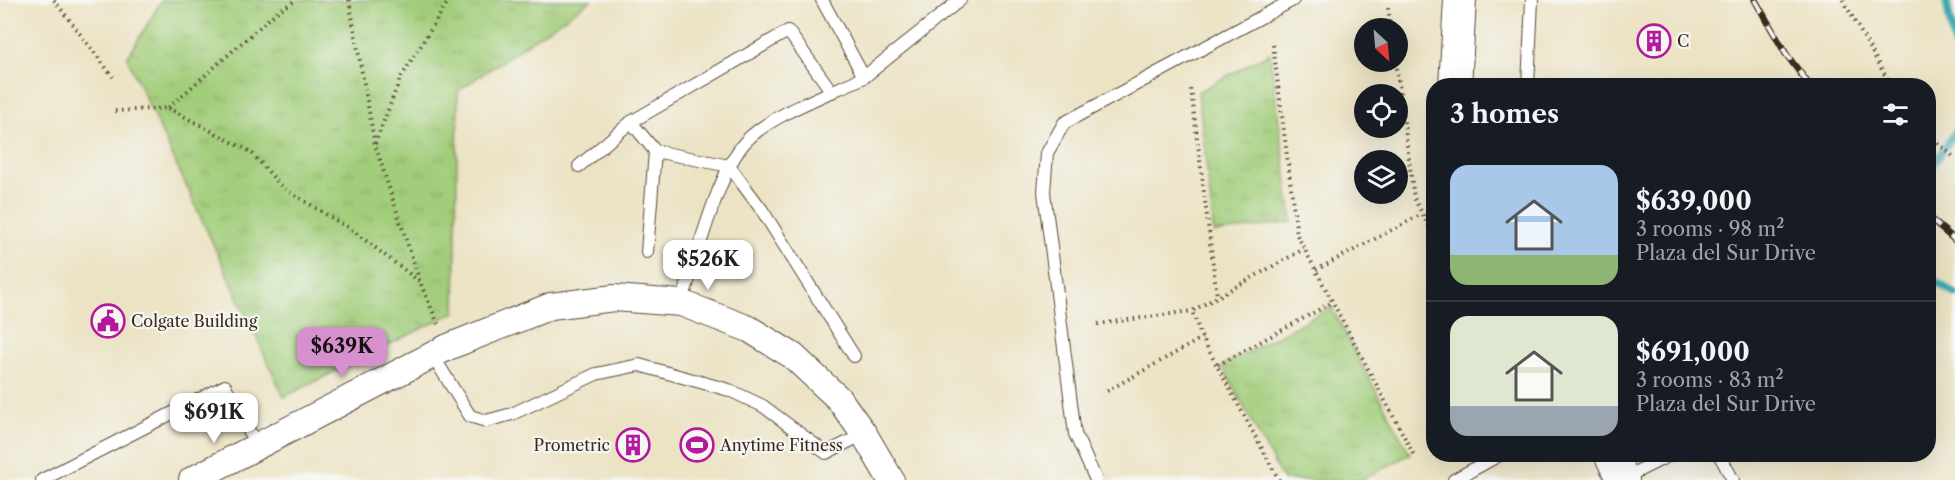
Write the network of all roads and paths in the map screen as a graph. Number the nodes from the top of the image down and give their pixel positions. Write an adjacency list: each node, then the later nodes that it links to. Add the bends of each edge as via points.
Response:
1 (54, 0): 15 (path)
2 (297, 0): 22 (path, via 279,10)
3 (349, 0): 26 (path)
4 (449, 0): 26 (path, via 400,79)
5 (822, 0): 16 (lane)
6 (960, 0): 16 (lane)
7 (1293, 0): 57 (lane, via 1064,123 1047,153 1044,192 1076,434)
8 (1460, 0): 17 (street)
9 (1532, 0): 18 (lane)
10 (1843, 0): 19 (path)
11 (1388, 8): 12 (path)
12 (1390, 18)
13 (1273, 45): 33 (path, via 1297,235)
14 (1396, 72): 31 (path, via 1414,198)
15 (113, 77)
16 (864, 77): 21 (lane)
17 (1455, 78)
18 (1528, 78)
19 (1887, 78)
20 (1191, 89): 37 (path)
21 (832, 92): 24 (lane, via 788,31); 30 (lane, via 768,124 746,141)
22 (168, 108): 23 (path); 36 (path, via 251,152 283,188 352,230)
23 (115, 111)
24 (631, 122): 27 (lane); 29 (lane)
25 (1936, 141): 28 (path)
26 (375, 145): 36 (path)
27 (655, 152): 30 (lane); 34 (lane)
28 (1955, 158)
29 (579, 166)
30 (729, 166): 39 (lane); 44 (lane, via 762,210)
31 (1422, 214): 32 (path); 35 (path)
32 (1426, 221)
33 (1304, 249): 35 (path); 37 (path)
34 (647, 252)
35 (1316, 270): 38 (path)
36 (420, 282): 43 (path)
37 (1217, 296): 40 (path)
38 (1333, 302): 45 (path); 49 (path)
39 (681, 303): 43 (street, via 614,298 551,306); 47 (street, via 748,329 793,356 839,399)
40 (1192, 311): 41 (path); 42 (path)
41 (1098, 324)
42 (1202, 338): 45 (path); 46 (path)
43 (441, 352): 47 (lane, via 470,416 486,421 512,414 596,374 639,365 729,390 763,406 826,453); 48 (street)
44 (854, 356)
45 (1218, 365): 58 (path)
46 (1107, 391)
47 (864, 434): 56 (street)
48 (257, 446): 54 (lane, via 225,386); 55 (street)
49 (1415, 457)
50 (1487, 462): 59 (lane)
51 (1650, 462): 53 (lane)
52 (1723, 462): 60 (lane)
53 (1619, 473)
54 (42, 480)
55 (192, 480)
56 (891, 480)
57 (1096, 480)
58 (1278, 480)
59 (1454, 480)
60 (1733, 480)

